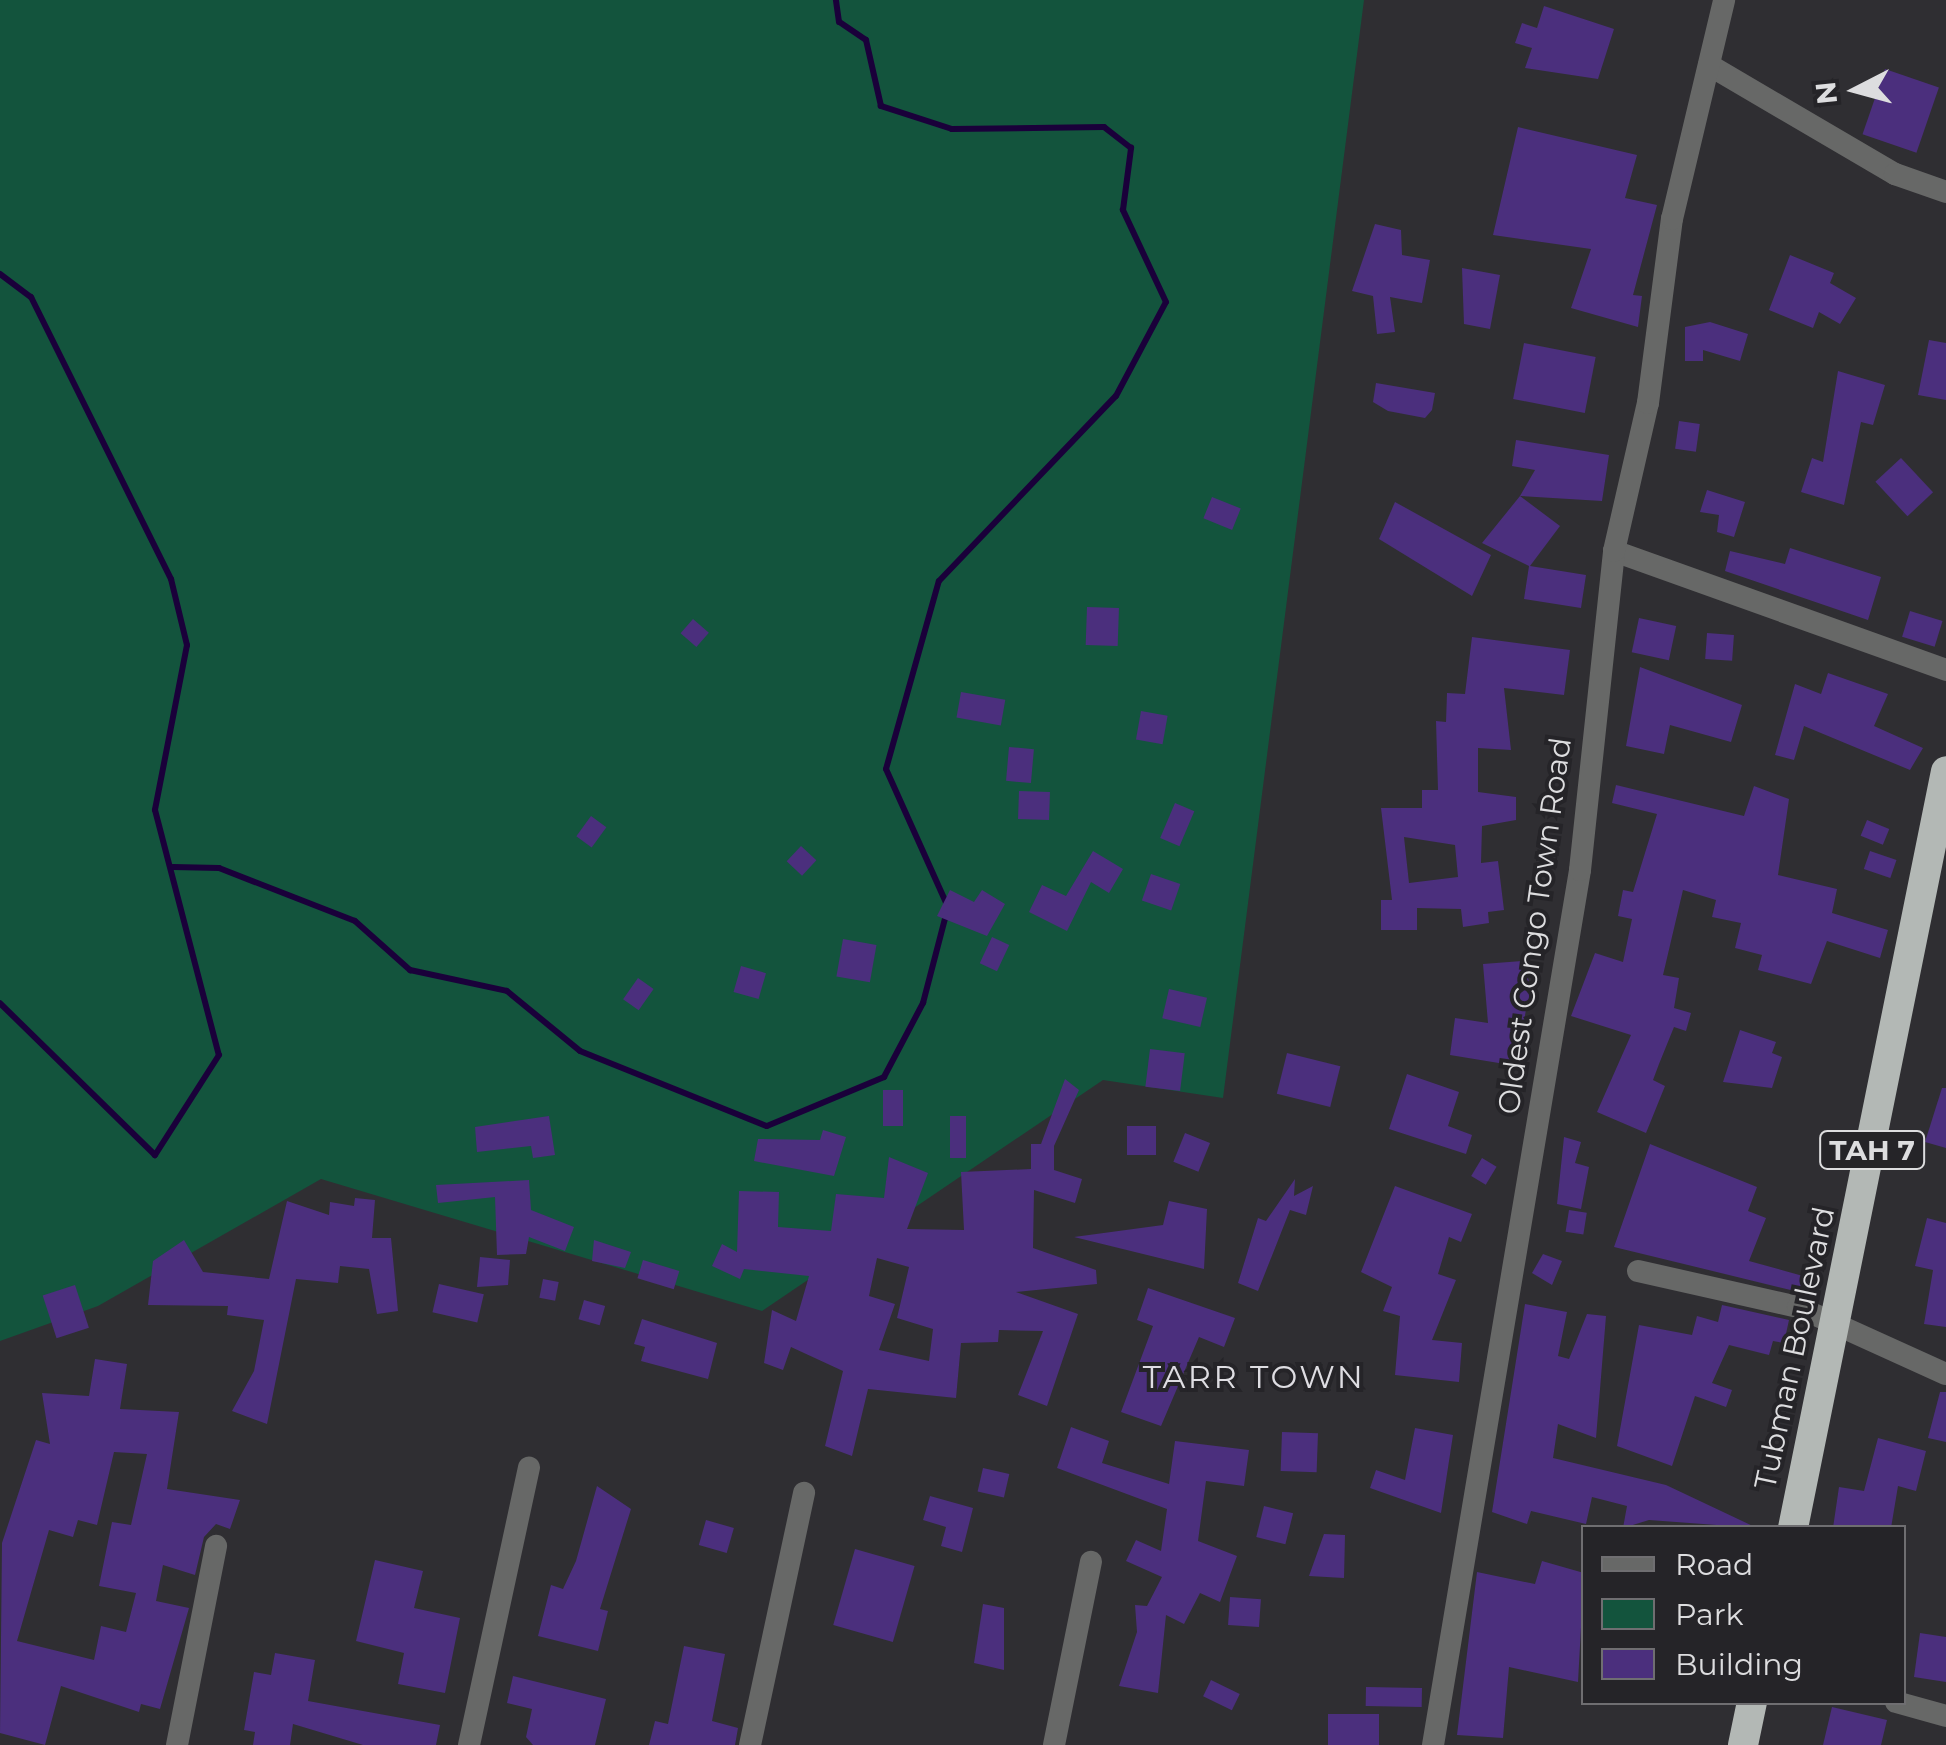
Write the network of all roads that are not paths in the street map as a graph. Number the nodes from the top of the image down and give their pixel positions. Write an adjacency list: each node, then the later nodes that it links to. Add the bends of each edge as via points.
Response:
1 (1724, 0): 2 (street, Oldest Congo Town Road)
2 (1709, 64): 3 (street, via 1895,174); 4 (street, Oldest Congo Town Road)
3 (1946, 192)
4 (1614, 551): 5 (street); 22 (street, Oldest Congo Town Road, via 1580,870)
5 (1946, 670)
6 (1946, 771): 8 (highway, Tubman Boulevard / TAH 7)
7 (1638, 1271): 8 (street, via 1798,1307)
8 (1839, 1332): 9 (street); 12 (highway, Tubman Boulevard / TAH 7)
9 (1946, 1374)
10 (529, 1467): 19 (street)
11 (804, 1493): 20 (street)
12 (1794, 1525)
13 (216, 1546): 18 (street)
14 (1091, 1562): 21 (street)
15 (1751, 1705): 23 (highway)
16 (1906, 1705): 17 (street)
17 (1946, 1716)
18 (177, 1745)
19 (468, 1745)
20 (750, 1745)
21 (1054, 1745)
22 (1432, 1745)
23 (1742, 1745)

